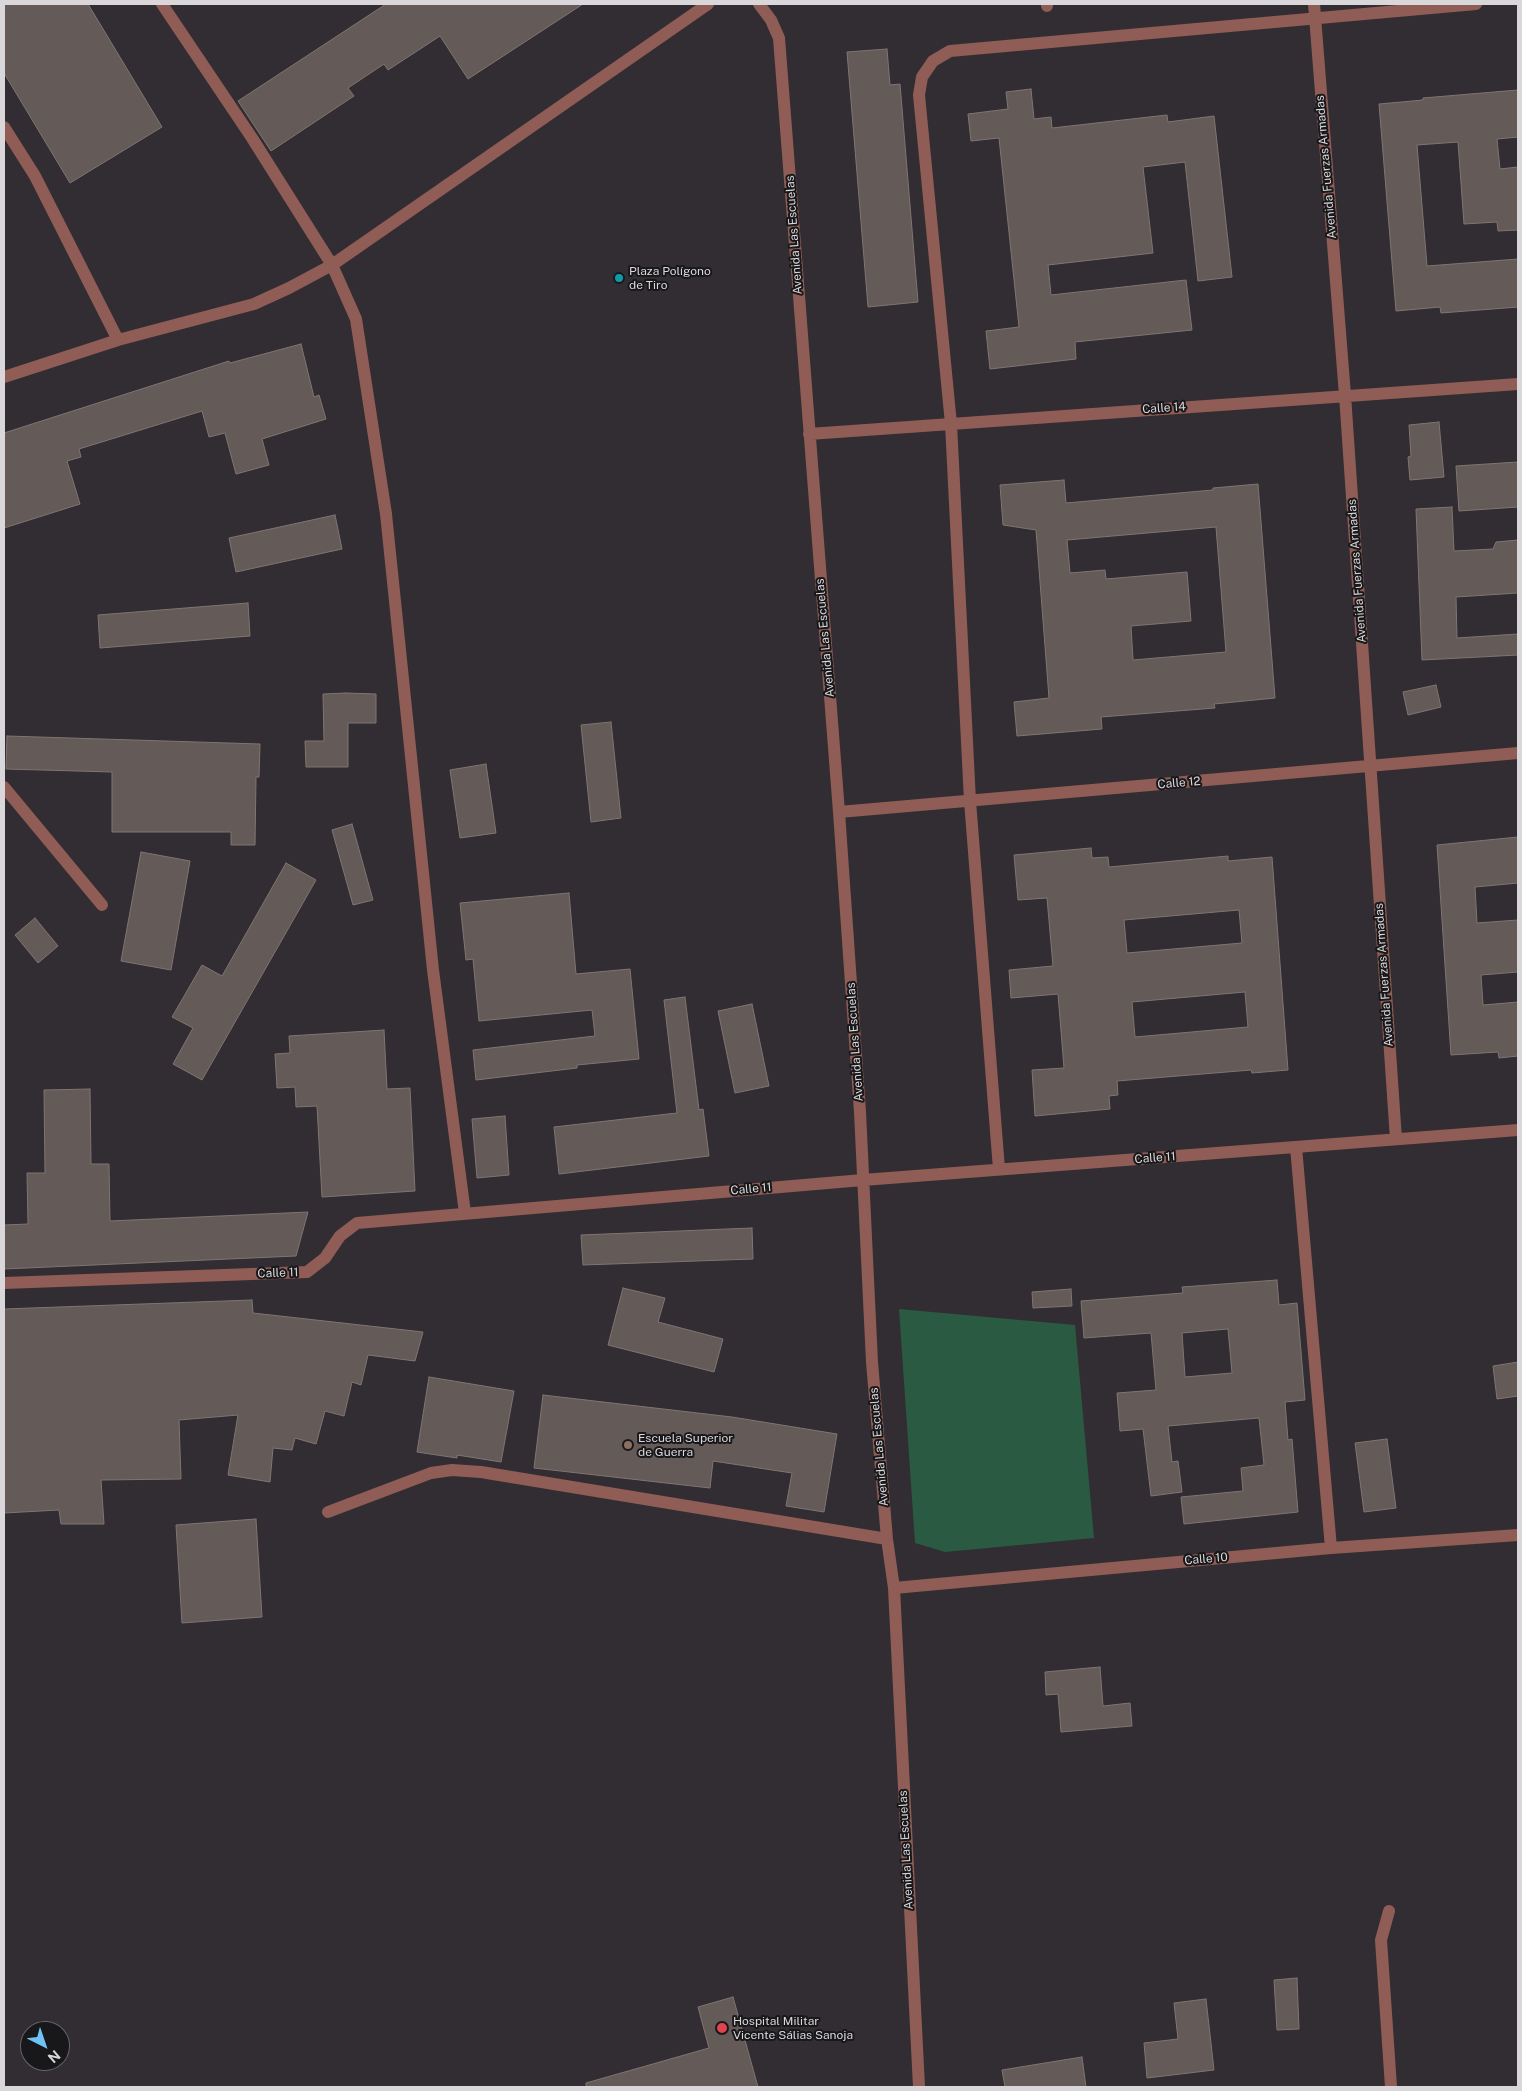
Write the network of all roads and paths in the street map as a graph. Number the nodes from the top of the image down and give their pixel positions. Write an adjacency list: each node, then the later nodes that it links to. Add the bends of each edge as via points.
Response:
1 (162, 4): 8 (street)
2 (708, 4): 8 (street)
3 (759, 4): 14 (street, Avenida Las Escuelas, via 779,38)
4 (1314, 4): 6 (street, Avenida Fuerzas Armadas)
5 (1476, 4): 6 (street)
6 (1314, 17): 12 (street, Avenida Fuerzas Armadas); 13 (street, via 950,50 933,61 922,77 919,95)
7 (4, 127): 9 (street, via 35,176)
8 (332, 265): 9 (street, via 254,304); 26 (street, via 356,319 386,514 434,970)
9 (118, 340): 10 (street)
10 (4, 377)
11 (1518, 384): 12 (street, Calle 14)
12 (1344, 395): 13 (street, Calle 14); 16 (street, Avenida Fuerzas Armadas)
13 (951, 424): 14 (street, Calle 14); 18 (street)
14 (809, 434): 19 (street, Avenida Las Escuelas)
15 (1518, 753): 16 (street, Calle 12)
16 (1370, 767): 18 (street, Calle 12); 22 (street, Avenida Fuerzas Armadas)
17 (4, 787): 20 (street)
18 (970, 801): 19 (street, Calle 12); 24 (street)
19 (839, 812): 25 (street, Avenida Las Escuelas)
20 (102, 905)
21 (1518, 1130): 22 (street, Calle 11)
22 (1396, 1139): 23 (street, Calle 11)
23 (1296, 1147): 24 (street, Calle 11); 31 (street)
24 (999, 1170): 25 (street, Calle 11)
25 (863, 1180): 26 (street, Calle 11); 30 (street, Avenida Las Escuelas, via 872,1362)
26 (465, 1213): 27 (street, Calle 11, via 358,1223 340,1236 325,1258 307,1272)
27 (4, 1283)
28 (328, 1512): 30 (street, via 432,1473 452,1470 481,1472)
29 (1518, 1535): 31 (street, Calle 10)
30 (887, 1539): 32 (street, Avenida Las Escuelas)
31 (1331, 1548): 32 (street, Calle 10)
32 (894, 1588): 34 (street, Avenida Las Escuelas)
33 (1388, 1911): 35 (street, via 1381,1940)
34 (919, 2087)
35 (1392, 2087)

